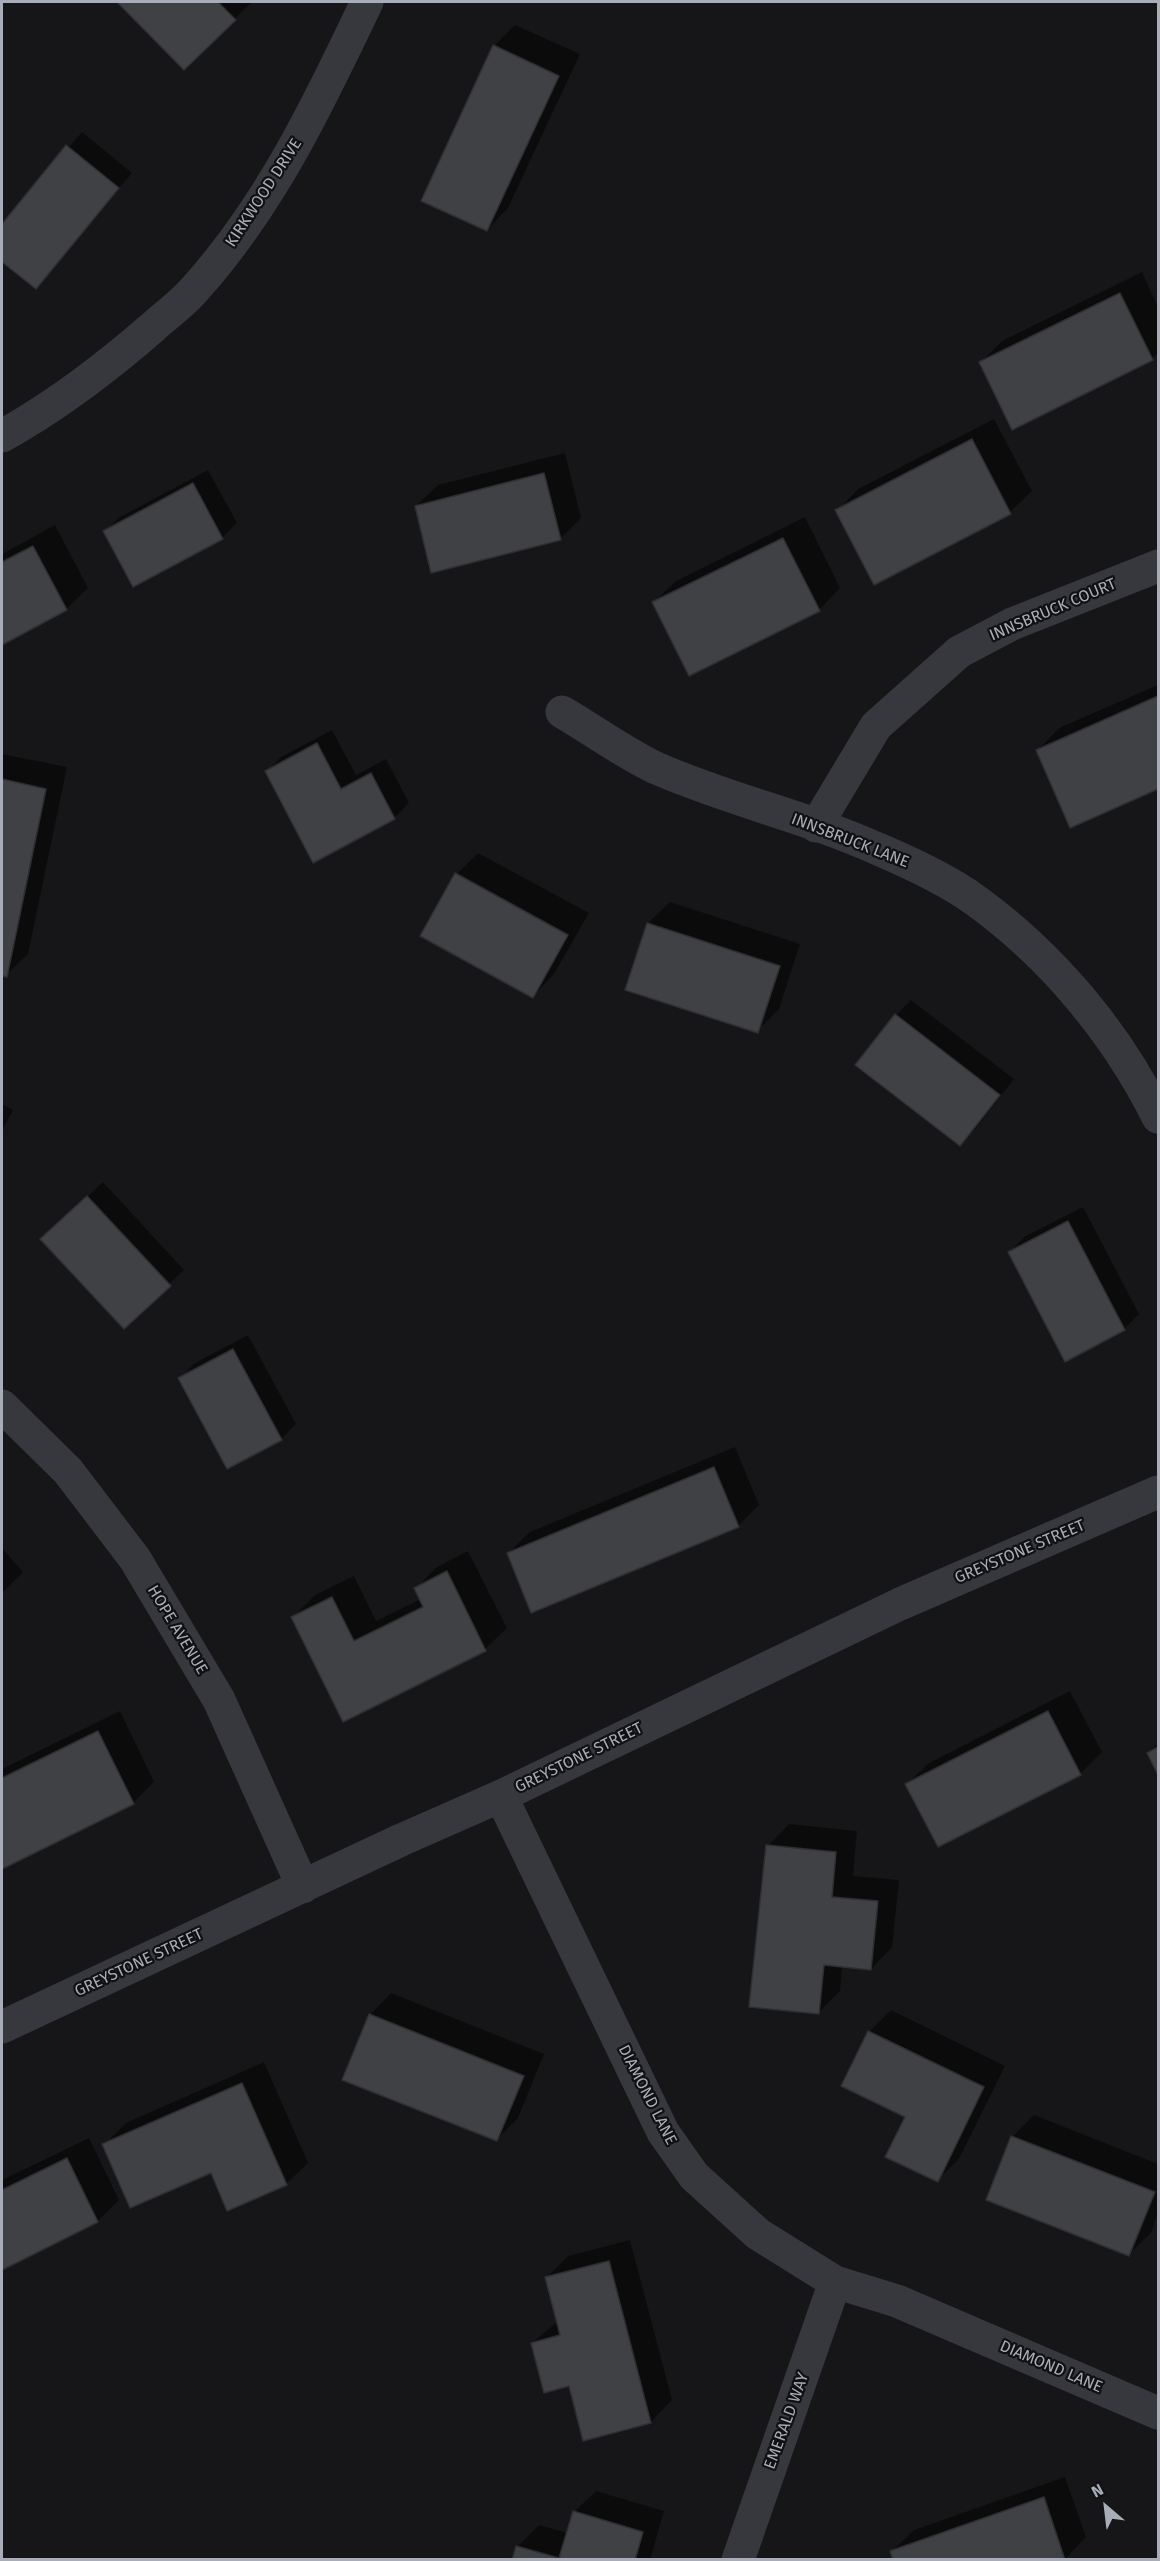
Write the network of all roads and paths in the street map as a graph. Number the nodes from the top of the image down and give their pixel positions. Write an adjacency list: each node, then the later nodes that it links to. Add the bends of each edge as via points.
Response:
1 (367, 2): 2 (street, KIRKWOOD DRIVE, via 316,110 260,204 192,292 110,364)
2 (2, 436)
3 (1158, 566): 5 (street, INNSBRUCK COURT, via 1012,624 959,652 876,726)
4 (562, 712): 5 (street, INNSBRUCK LANE, via 653,766 720,794)
5 (816, 826): 6 (street, INNSBRUCK LANE, via 877,848 927,872 973,898 1017,933 1094,1015)
6 (1158, 1117)
7 (2, 1406): 10 (street, HOPE AVENUE, via 68,1471 135,1559 219,1700)
8 (1158, 1492): 9 (street, GREYSTONE STREET, via 900,1604)
9 (501, 1796): 10 (street, GREYSTONE STREET); 12 (street, DIAMOND LANE, via 663,2132 694,2176 758,2234)
10 (303, 1887): 11 (street, GREYSTONE STREET)
11 (2, 2027)
12 (835, 2282): 13 (street, DIAMOND LANE, via 897,2301); 14 (street, EMERALD WAY)
13 (1158, 2413)
14 (738, 2559)

